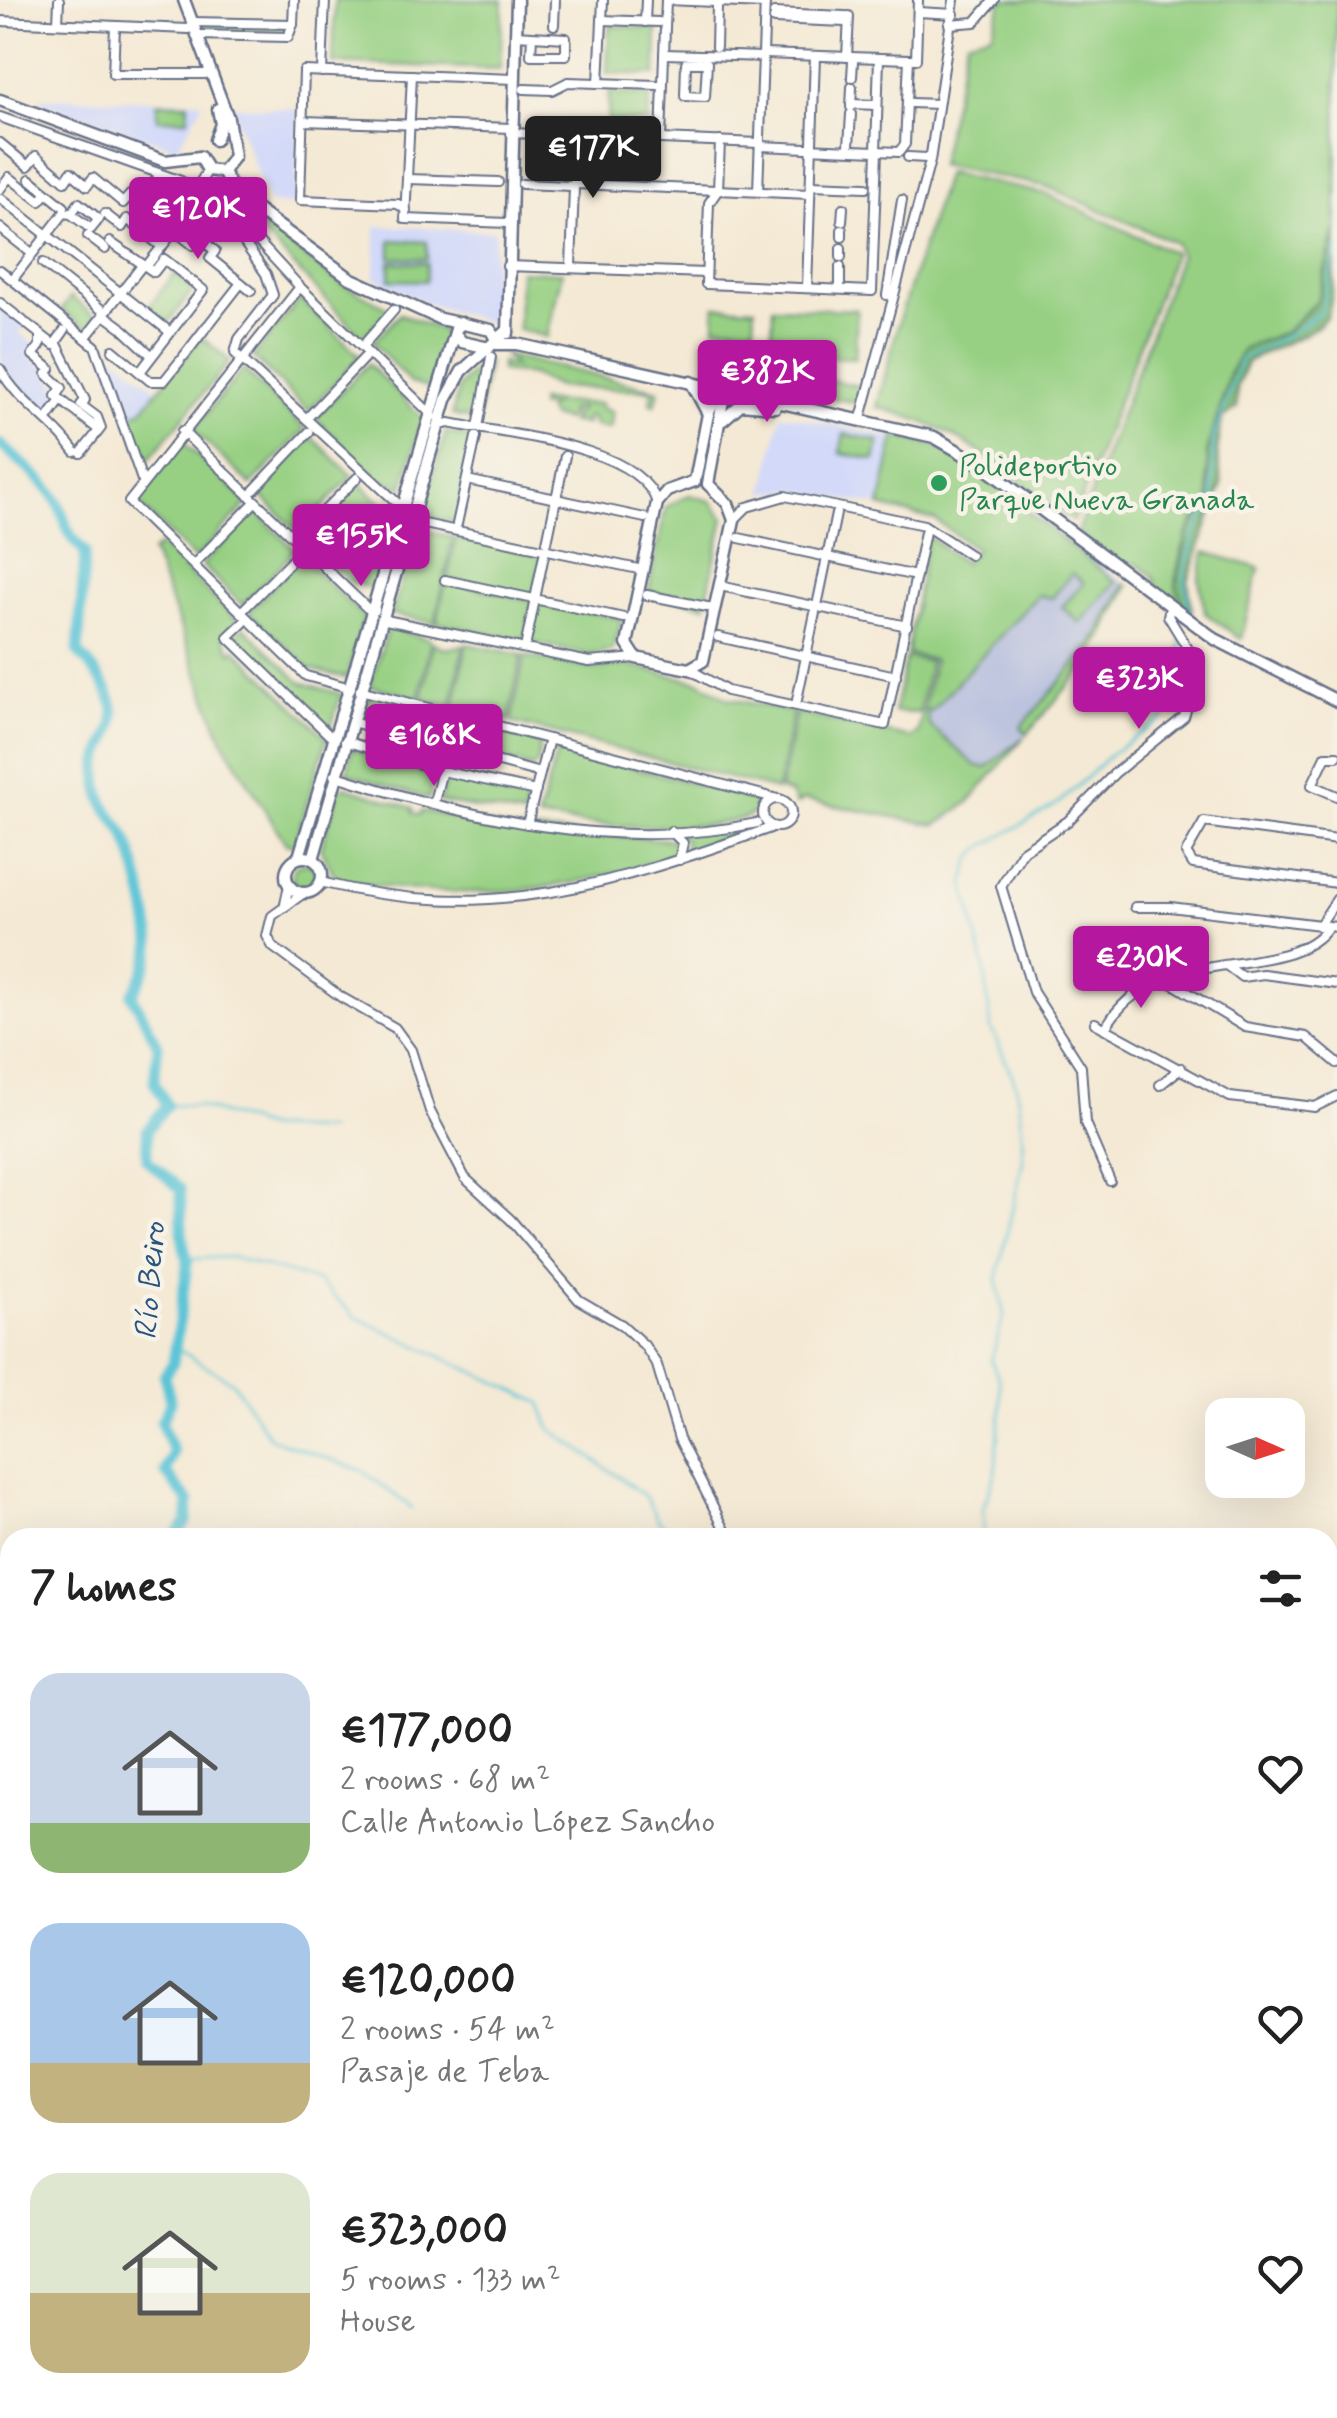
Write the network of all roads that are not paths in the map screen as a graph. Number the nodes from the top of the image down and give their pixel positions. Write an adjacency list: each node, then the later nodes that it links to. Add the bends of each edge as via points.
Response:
1 (59, 0): 22 (street)
2 (180, 0): 27 (main road)
3 (294, 0): 23 (street)
4 (325, 0): 38 (street)
5 (517, 0): 28 (main road)
6 (555, 0): 25 (street)
7 (603, 0): 18 (street)
8 (646, 0): 20 (street)
9 (666, 0): 14 (street); 31 (street)
10 (918, 0): 15 (street)
11 (954, 0): 16 (street)
12 (994, 0): 24 (street, via 975,22)
13 (765, 2): 14 (street); 32 (street)
14 (718, 3): 30 (street)
15 (918, 12): 16 (street); 37 (street, via 916,59)
16 (954, 14): 24 (street)
17 (774, 16): 36 (street, via 846,18)
18 (602, 20): 20 (street); 42 (street)
19 (0, 21): 22 (street)
20 (645, 22): 21 (street)
21 (659, 22)
22 (58, 23): 26 (street)
23 (293, 24): 27 (street); 27 (street, via 288,37)
24 (949, 24): 137 (street, via 930,160)
25 (554, 25)
26 (115, 26): 27 (street); 39 (street, via 113,74)
27 (192, 28): 39 (main road); 60 (main road, via 230,124)
28 (515, 36): 29 (street); 41 (main road)
29 (532, 36): 29 (street, via 531,54 566,56 566,38)
30 (716, 47)
31 (664, 54): 34 (street); 55 (street)
32 (763, 56): 33 (street); 34 (street); 59 (street)
33 (815, 56): 36 (street); 62 (street)
34 (703, 58): 34 (street, via 686,63 685,96 705,97)
35 (879, 58): 36 (street); 37 (street); 47 (street)
36 (850, 59): 49 (street)
37 (909, 59): 64 (street)
38 (322, 72): 40 (street); 51 (street, via 304,71)
39 (205, 74): 56 (main road, via 221,119)
40 (412, 75): 41 (street); 52 (street)
41 (514, 79): 53 (main road)
42 (600, 83): 43 (street); 44 (street)
43 (657, 85)
44 (524, 89)
45 (0, 100): 65 (main road, via 165,161)
46 (911, 103): 48 (street)
47 (877, 104): 49 (street); 63 (street)
48 (938, 104)
49 (851, 110): 61 (street)
50 (0, 117): 77 (street)
51 (303, 120): 52 (street); 88 (street, via 300,200 398,204)
52 (410, 125): 53 (street); 71 (street)
53 (512, 130): 54 (street); 92 (main road)
54 (576, 136): 55 (street); 74 (street)
55 (661, 139): 57 (street)
56 (214, 140): 60 (main road); 65 (main road)
57 (720, 141): 59 (street); 79 (street)
58 (0, 144): 87 (street, via 28,166 36,156 65,180 71,172 87,186 94,178 123,203 130,194)
59 (760, 144): 62 (street); 80 (street)
60 (230, 146): 68 (main road, via 232,164)
61 (849, 146)
62 (812, 148): 63 (street); 78 (street)
63 (876, 151): 64 (street); 110 (street, via 872,291)
64 (904, 154): 66 (street)
65 (200, 157): 67 (main road)
66 (927, 158)
67 (208, 170): 68 (main road); 77 (street)
68 (223, 172): 116 (main road, via 238,196 332,267)
69 (159, 176): 82 (street)
70 (30, 179): 81 (street)
71 (408, 179): 72 (street); 88 (street)
72 (498, 182)
73 (522, 184): 74 (street)
74 (573, 185): 79 (street); 103 (street)
75 (866, 187): 78 (street)
76 (0, 189): 81 (street, via 9,177 40,201)
77 (196, 189): 91 (street)
78 (810, 189): 80 (street); 110 (street)
79 (718, 190): 80 (street); 105 (street, via 709,203)
80 (758, 192)
81 (46, 193): 89 (street)
82 (144, 195)
83 (0, 198): 96 (street)
84 (58, 198): 89 (street)
85 (902, 200): 113 (street)
86 (841, 204): 108 (street)
87 (147, 208): 93 (street); 95 (street)
88 (406, 210): 92 (street, via 405,219)
89 (66, 211): 96 (street)
90 (106, 214): 93 (street, via 122,227 128,219)
91 (233, 214): 109 (street); 126 (street, via 232,226 273,295 239,339)
92 (508, 223): 102 (main road)
93 (134, 224): 98 (street)
94 (0, 228): 99 (street)
95 (175, 230): 98 (street); 107 (street, via 193,245 199,237 215,250 210,258)
96 (47, 235): 106 (street); 112 (street)
97 (88, 236): 101 (street)
98 (162, 246): 101 (street)
99 (29, 252)
100 (43, 263): 125 (street)
101 (145, 265): 112 (street); 118 (street, via 154,272 164,259 202,290)
102 (507, 266): 103 (street); 121 (main road)
103 (571, 266): 105 (street)
104 (0, 270): 106 (street)
105 (706, 273): 110 (street, via 706,284)
106 (13, 279): 120 (street)
107 (241, 283): 111 (street); 129 (street, via 164,381)
108 (840, 285)
109 (300, 287): 126 (street); 138 (street)
110 (807, 288)
111 (251, 290)
112 (120, 292): 118 (street); 120 (street)
113 (887, 295)
114 (0, 303): 119 (street)
115 (394, 310): 123 (street)
116 (458, 330): 121 (main road); 121 (main road, via 462,342); 138 (main road)
117 (64, 331): 122 (street)
118 (170, 332): 129 (street)
119 (40, 335): 122 (street); 132 (street, via 33,355 62,388 56,396)
120 (86, 336): 146 (street)
121 (500, 340): 130 (main road); 138 (main road, via 457,378); 140 (street)
122 (56, 342): 141 (street, via 85,400 81,405 97,418)
123 (366, 342)
124 (113, 350): 129 (street)
125 (150, 354)
126 (241, 358): 142 (street); 161 (street)
127 (364, 358): 135 (street)
128 (0, 369): 141 (street, via 15,396 78,452)
129 (141, 373)
130 (691, 382): 131 (main road); 134 (main road)
131 (723, 388): 133 (main road); 134 (main road); 139 (main road)
132 (62, 400): 136 (street); 141 (street)
133 (780, 400): 137 (main road); 139 (main road, via 775,407 740,404)
134 (708, 414): 149 (main road)
135 (310, 415)
136 (48, 418)
137 (861, 418): 183 (main road, via 918,431 963,452)
138 (441, 420): 152 (street, via 613,458); 161 (main road)
139 (722, 420): 149 (main road)
140 (479, 422)
141 (99, 430)
142 (182, 431): 147 (street); 185 (street)
143 (310, 432): 153 (street)
144 (476, 437): 151 (street)
145 (565, 456): 155 (street)
146 (134, 460): 147 (street); 150 (street)
147 (153, 467): 150 (street)
148 (357, 478): 166 (street)
149 (703, 478): 154 (main road); 157 (main road)
150 (142, 480): 199 (street, via 129,502 306,676)
151 (467, 480): 155 (street); 164 (street)
152 (650, 486): 154 (street); 156 (street)
153 (254, 490)
154 (667, 491): 156 (main road)
155 (556, 499): 162 (street); 168 (street)
156 (657, 503): 174 (main road)
157 (728, 504): 159 (street); 163 (main road)
158 (252, 505): 173 (street)
159 (747, 507): 163 (street); 171 (street, via 785,496 911,522)
160 (836, 514): 172 (street)
161 (408, 516): 174 (street); 185 (main road)
162 (644, 518)
163 (734, 520): 177 (main road)
164 (458, 524)
165 (925, 532): 175 (street)
166 (300, 536)
167 (739, 538): 172 (street)
168 (547, 542)
169 (300, 552): 181 (street)
170 (544, 555): 179 (street)
171 (970, 555)
172 (828, 558): 175 (street); 180 (street)
173 (196, 562)
174 (642, 570): 191 (main road)
175 (916, 576): 188 (street)
176 (445, 580): 179 (street)
177 (720, 586): 188 (street); 195 (main road)
178 (646, 595): 182 (street)
179 (535, 599): 186 (street); 190 (street)
180 (818, 601)
181 (244, 608)
182 (707, 608)
183 (1170, 608): 201 (main road, via 1250,660); 243 (street, via 1193,667 1178,726 1116,773 1068,822 1023,852 1001,886 1034,992 1081,1067 1085,1123)
184 (816, 613): 192 (street)
185 (378, 615): 194 (street, via 589,662); 199 (main road)
186 (624, 618)
187 (243, 623): 204 (street, via 228,637)
188 (907, 626): 197 (street)
189 (718, 637): 192 (street)
190 (526, 643)
191 (627, 644): 193 (main road); 194 (street)
192 (806, 656): 197 (street); 200 (street)
193 (636, 658): 194 (street); 196 (main road)
194 (612, 659)
195 (703, 662): 196 (main road); 198 (street)
196 (689, 669): 198 (street)
197 (896, 676): 198 (street, via 886,720 728,691)
198 (712, 681)
199 (356, 689): 203 (main road); 205 (street); 223 (main road)
200 (797, 700)
201 (1337, 701)
202 (455, 719): 207 (street)
203 (351, 721): 206 (main road); 209 (street)
204 (330, 736)
205 (549, 739): 209 (street); 212 (street)
206 (344, 741): 211 (main road); 213 (street)
207 (448, 746)
208 (1333, 755): 214 (street, via 1312,785)
209 (540, 773): 213 (street)
210 (441, 774): 216 (street)
211 (334, 775): 218 (street, via 433,806); 224 (main road)
212 (750, 790): 215 (street); 217 (street)
213 (536, 791): 218 (street)
214 (1337, 796)
215 (778, 799): 217 (street); 219 (street, via 791,816)
216 (434, 802)
217 (761, 817): 219 (street); 220 (street); 221 (street)
218 (528, 824): 220 (street)
219 (773, 827): 221 (street)
220 (671, 832): 225 (street, via 684,843)
221 (742, 835): 225 (street)
222 (1337, 840): 227 (street, via 1204,822 1186,858)
223 (299, 857): 224 (main road); 228 (main road, via 287,867)
224 (313, 859): 226 (main road)
225 (678, 860): 226 (street, via 598,885 514,899 414,898)
226 (320, 882): 229 (main road)
227 (1337, 884)
228 (289, 885): 229 (main road); 231 (street)
229 (304, 893): 231 (street)
230 (1337, 899): 233 (street)
231 (285, 905): 244 (street, via 267,926 273,947 340,998 395,1028 465,1178 579,1300 632,1332 651,1354 679,1439)
232 (1135, 907): 233 (street)
233 (1328, 927): 234 (street, via 1308,946)
234 (1226, 965): 235 (street); 236 (street, via 1242,977)
235 (1165, 979): 238 (street, via 1132,994); 239 (street, via 1245,1027 1306,1037)
236 (1337, 984)
237 (1094, 1023): 238 (street)
238 (1105, 1028): 240 (street)
239 (1337, 1064)
240 (1181, 1068): 241 (street); 242 (street, via 1230,1096 1315,1107)
241 (1160, 1085)
242 (1337, 1096)
243 (1110, 1181)
244 (724, 1528)

